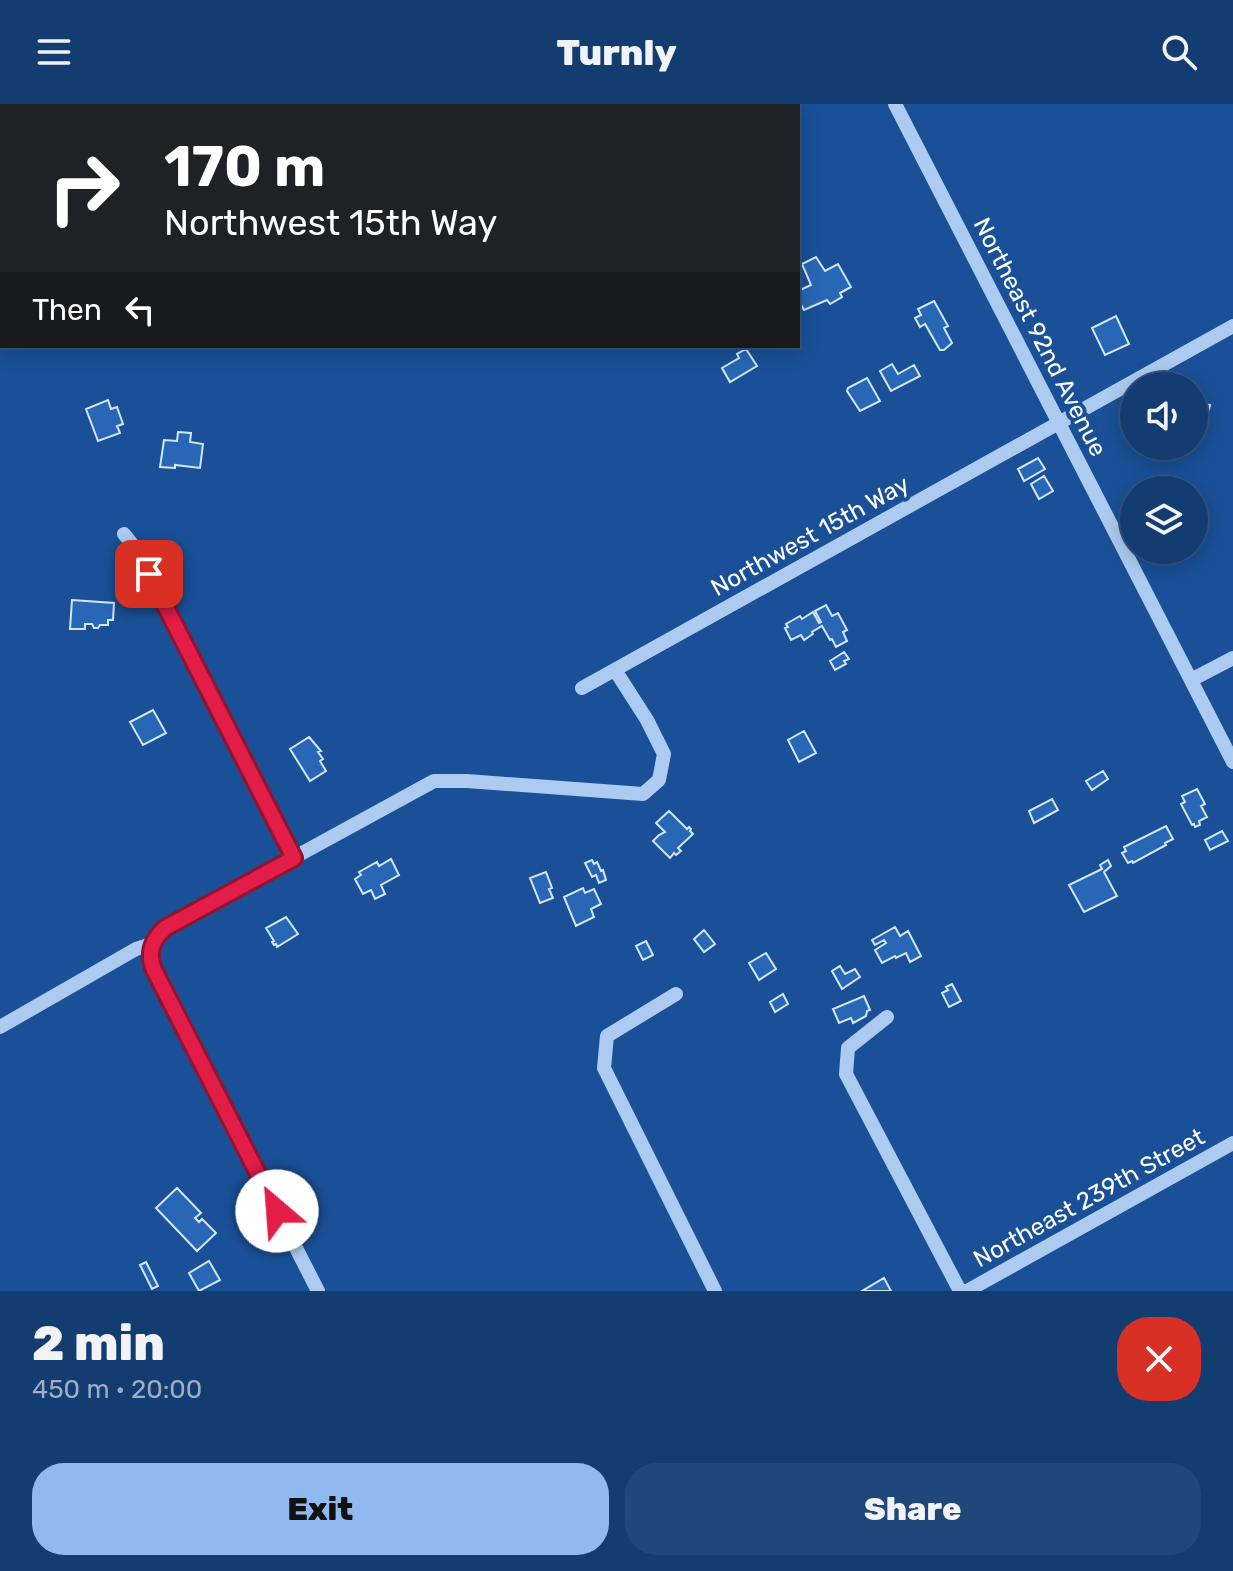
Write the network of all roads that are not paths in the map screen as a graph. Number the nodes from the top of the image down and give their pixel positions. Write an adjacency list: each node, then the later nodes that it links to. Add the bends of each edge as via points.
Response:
1 (895, 104): 3 (street, Northeast 92nd Avenue)
2 (1233, 326): 3 (street, Northwest 15th Way)
3 (1059, 422): 6 (street, Northwest 15th Way); 7 (street, Northeast 92nd Avenue)
4 (124, 534): 11 (street)
5 (1233, 658): 7 (street)
6 (615, 670): 8 (street, Northwest 15th Way); 11 (street, via 664,754 659,780 643,794 434,781)
7 (1191, 680): 9 (street, Northeast 92nd Avenue)
8 (582, 688)
9 (1228, 738): 10 (street, Northeast 92nd Avenue)
10 (1233, 762)
11 (294, 858): 12 (street, via 165,928)
12 (152, 944): 15 (street); 17 (street, via 154,970)
13 (676, 994): 18 (street, via 607,1036 604,1068)
14 (887, 1017): 19 (street, via 848,1048 846,1074)
15 (0, 1027)
16 (1233, 1143): 20 (street, Northeast 239th Street)
17 (318, 1291)
18 (715, 1291)
19 (960, 1291)
20 (967, 1291)

